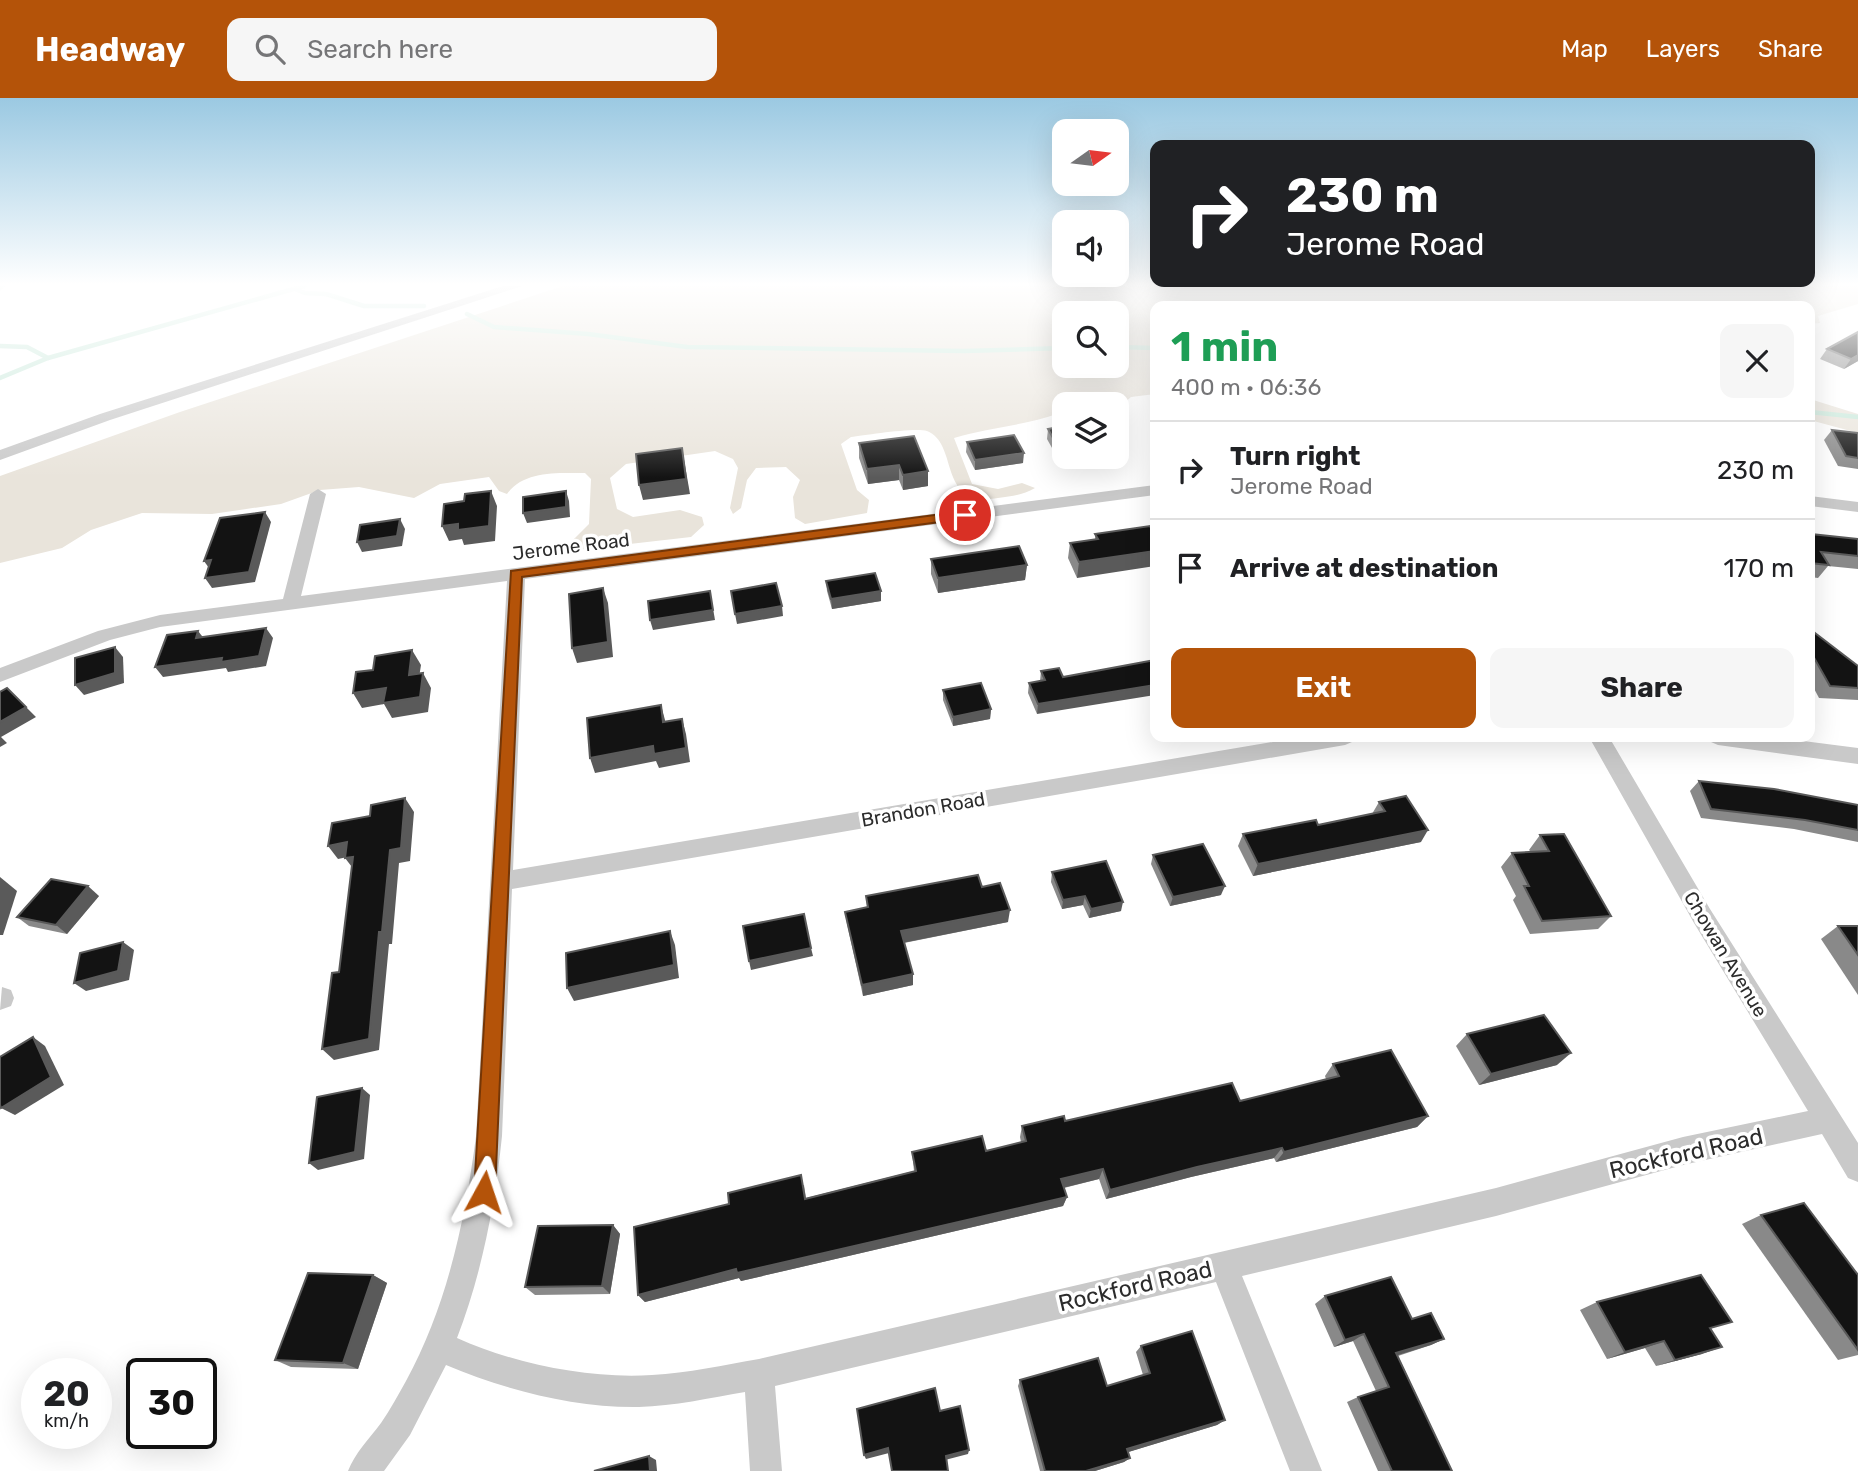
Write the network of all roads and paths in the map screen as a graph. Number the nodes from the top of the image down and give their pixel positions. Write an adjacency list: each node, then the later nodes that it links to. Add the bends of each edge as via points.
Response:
1 (315, 350): 2 (street)
2 (1, 453)
3 (1150, 492): 7 (street, Jerome Road)
4 (318, 494): 8 (street)
5 (1815, 502): 6 (street)
6 (1858, 507)
7 (516, 574): 8 (street, Jerome Road); 14 (street)
8 (291, 602): 9 (street, Jerome Road, via 160,621 105,635)
9 (0, 675)
10 (1316, 742): 14 (street, Brandon Road)
11 (1602, 742): 15 (street, Chowan Avenue)
12 (1755, 742): 13 (street)
13 (1858, 756)
14 (501, 881): 18 (street, via 484,1192 457,1298)
15 (1828, 1120): 16 (street, Chowan Avenue); 17 (street, Rockford Road, via 1683,1151 1496,1202)
16 (1858, 1168)
17 (1224, 1266): 19 (street, Rockford Road); 22 (street)
18 (439, 1346): 19 (street, Rockford Road, via 465,1359 622,1391); 20 (street, via 398,1424)
19 (759, 1374): 21 (street)
20 (364, 1471)
21 (766, 1471)
22 (1306, 1471)

